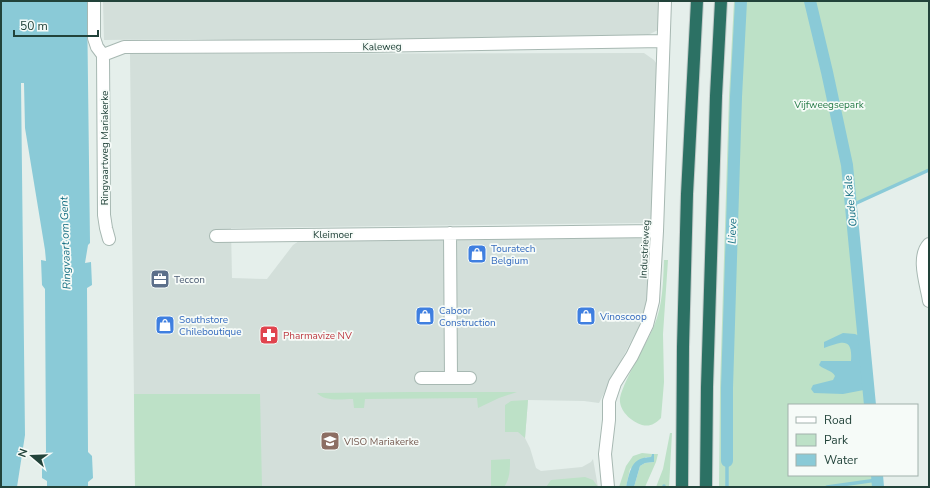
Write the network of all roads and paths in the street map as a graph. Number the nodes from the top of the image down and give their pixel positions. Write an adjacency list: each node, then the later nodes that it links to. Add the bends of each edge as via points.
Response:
1 (94, 1): 6 (street, via 94,38)
2 (665, 1): 5 (street, Industrieweg)
3 (697, 1): 17 (highway, via 687,194)
4 (721, 1): 18 (highway, via 707,387)
5 (663, 41): 6 (street, Kaleweg, via 124,47); 7 (street, Industrieweg)
6 (103, 56): 10 (street, Ringvaartweg Mariakerke, via 104,215)
7 (657, 232): 8 (street, Kleimoer); 16 (street, Industrieweg, via 653,301 647,325 615,383 609,401 605,454)
8 (450, 233): 9 (street, Kleimoer); 14 (street)
9 (216, 236)
10 (109, 239)
11 (929, 244): 12 (street, via 924,250 922,264)
12 (929, 301)
13 (421, 378): 14 (street)
14 (451, 378): 15 (street)
15 (470, 378)
16 (608, 487)
17 (682, 487)
18 (706, 487)

